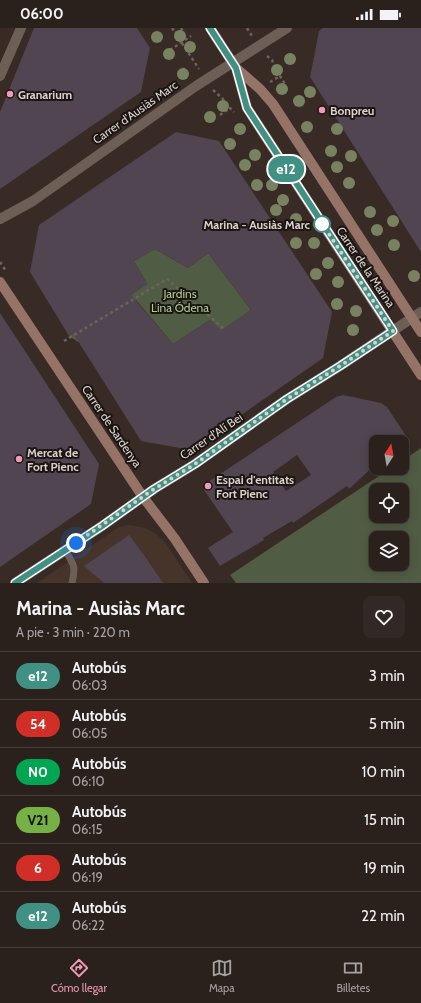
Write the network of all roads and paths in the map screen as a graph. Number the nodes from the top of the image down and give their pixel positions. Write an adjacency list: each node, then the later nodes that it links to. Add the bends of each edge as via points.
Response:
1 (21, 28): 17 (street)
2 (172, 28): 7 (path)
3 (184, 28): 7 (path)
4 (210, 28): 13 (street, Carrer de la Marina)
5 (247, 28): 8 (path)
6 (287, 28): 13 (street, Carrer d'Ausiàs Marc)
7 (175, 33): 10 (path)
8 (251, 33)
9 (191, 36): 10 (path)
10 (181, 42): 11 (path); 15 (path)
11 (170, 50)
12 (272, 60): 18 (path)
13 (234, 65): 26 (street, Carrer d'Ausiàs Marc, via 196,86 33,201); 29 (street, Carrer de la Marina, via 273,104); 31 (street, Carrer de la Marina, via 247,108)
14 (182, 68): 16 (path, Carrer d'Ausiàs Marc)
15 (198, 68)
16 (188, 74)
17 (0, 76)
18 (280, 76): 19 (path); 21 (path, via 285,84)
19 (268, 83)
20 (214, 91): 23 (path)
21 (275, 91)
22 (236, 105): 23 (path)
23 (230, 108): 24 (path); 25 (path)
24 (237, 114)
25 (220, 115)
26 (0, 219)
27 (0, 282): 35 (street, Carrer de Sardenya)
28 (421, 312): 29 (street, Carrer d'Alí Bei)
29 (412, 318): 31 (street, Carrer d'Alí Bei); 32 (street, Carrer de la Marina)
30 (224, 329): 33 (path, via 167,279)
31 (393, 331): 34 (street, Carrer de la Marina); 35 (street, Carrer d'Alí Bei)
32 (421, 332)
33 (64, 341)
34 (421, 375)
35 (143, 497): 36 (street, Carrer d'Alí Bei); 39 (street, Carrer de Sardenya)
36 (65, 550): 37 (street, Carrer d'Alí Bei); 38 (lane, via 74,566)
37 (15, 583)
38 (72, 583)
39 (204, 583)

